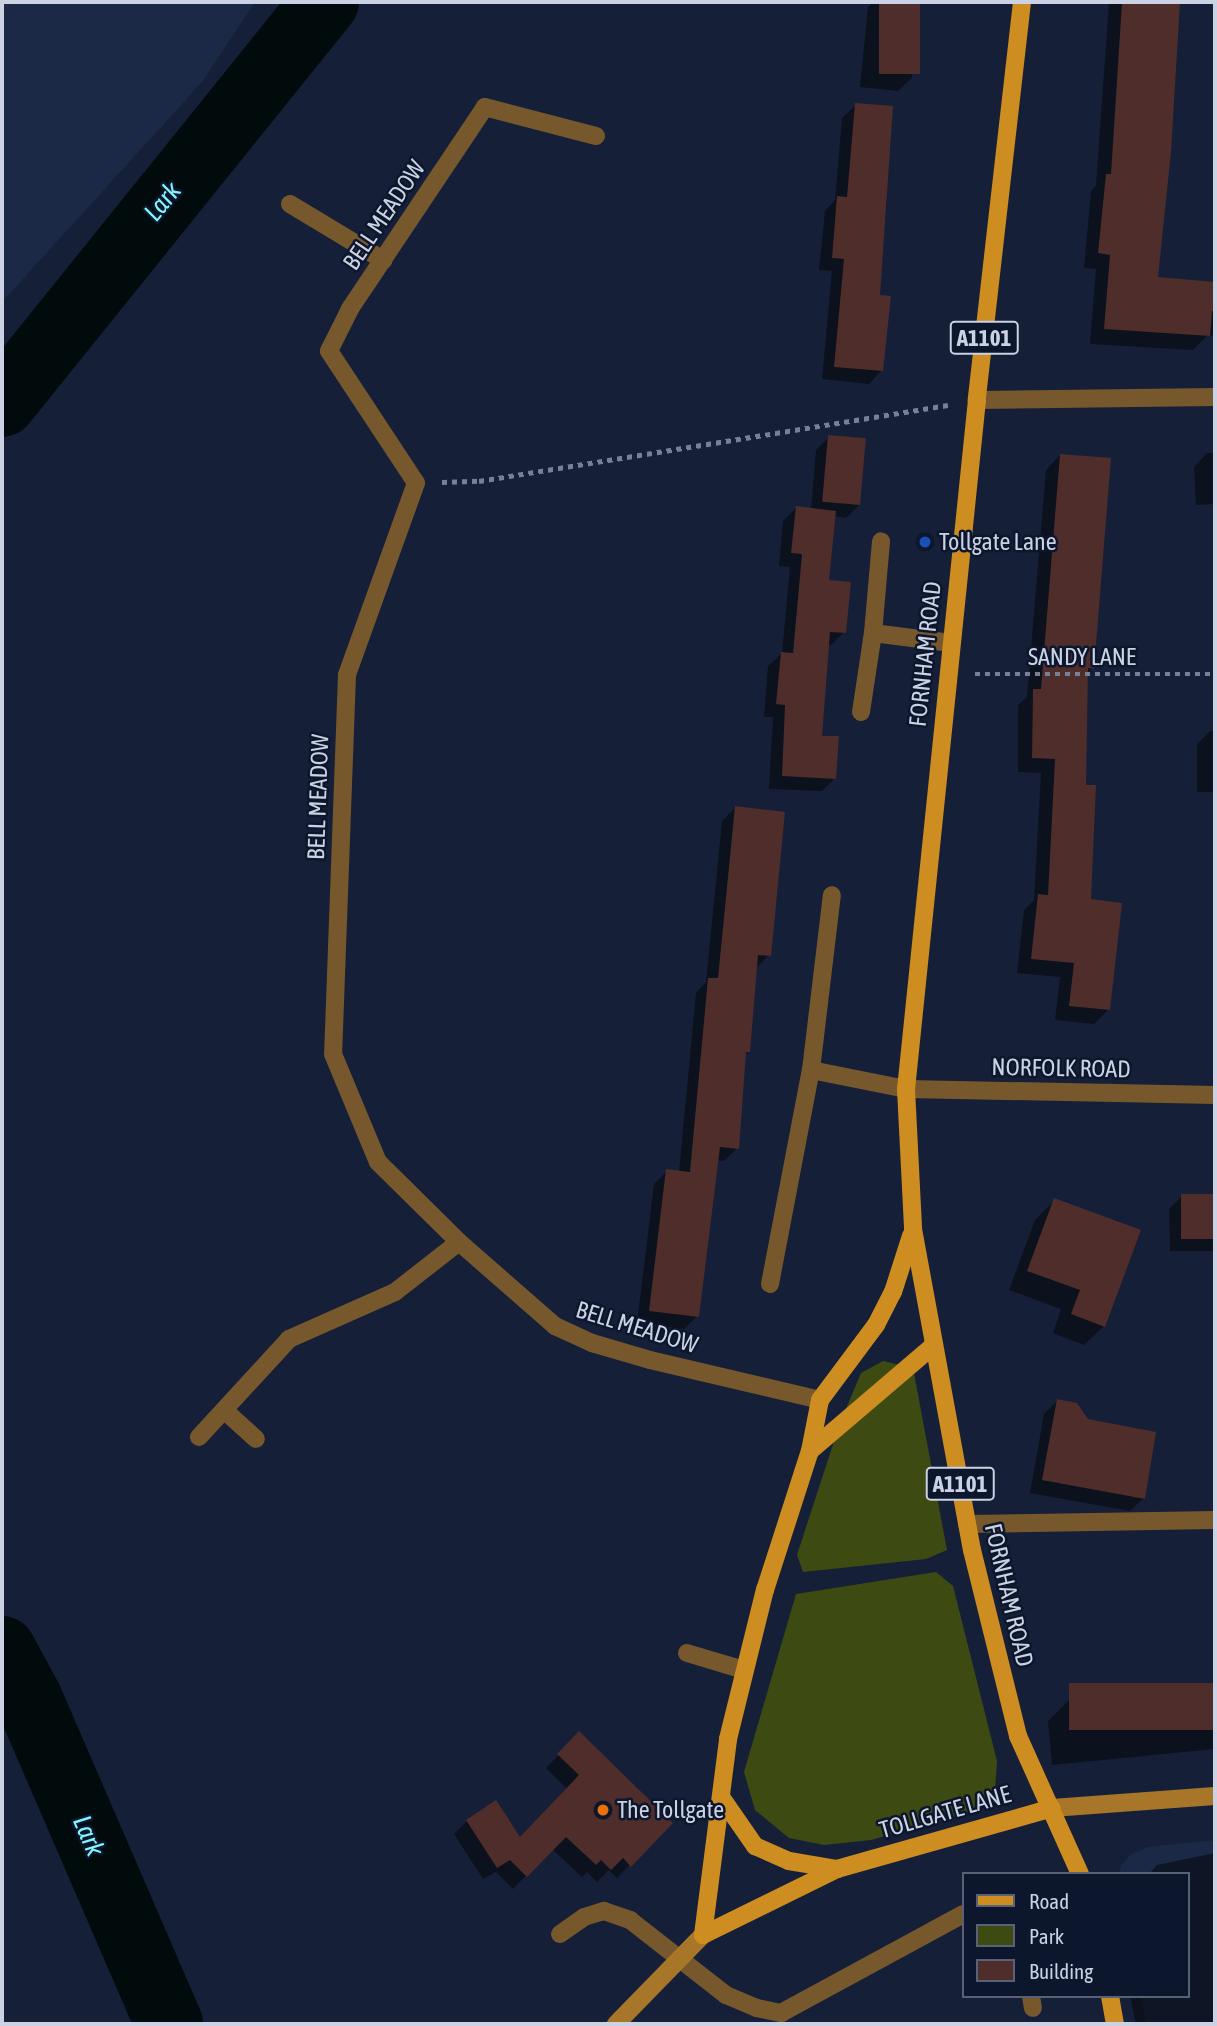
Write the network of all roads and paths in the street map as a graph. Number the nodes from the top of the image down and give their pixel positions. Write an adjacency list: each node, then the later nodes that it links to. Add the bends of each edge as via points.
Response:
1 (1022, 2): 6 (main road, FORNHAM ROAD / A1101)
2 (596, 136): 4 (street, BELL MEADOW, via 485,107)
3 (290, 204): 4 (street)
4 (383, 260): 7 (street, BELL MEADOW, via 329,351)
5 (1215, 397): 6 (street)
6 (977, 400): 7 (path, via 479,481); 10 (main road, FORNHAM ROAD / A1101)
7 (416, 483): 19 (street, BELL MEADOW, via 347,675 333,1055 378,1162)
8 (881, 541): 9 (street)
9 (873, 634): 10 (street); 13 (street)
10 (951, 643): 11 (main road, FORNHAM ROAD / A1101)
11 (948, 674): 12 (path, SANDY LANE); 16 (main road, FORNHAM ROAD / A1101)
12 (1215, 674)
13 (861, 712)
14 (832, 894): 15 (street)
15 (811, 1070): 16 (street, NORFOLK ROAD); 20 (street)
16 (906, 1089): 17 (street, NORFOLK ROAD); 18 (main road, FORNHAM ROAD / A1101)
17 (1215, 1095)
18 (913, 1229): 21 (main road, FORNHAM ROAD / A1101); 22 (main road, FORNHAM ROAD / A1101, via 893,1292 876,1325)
19 (459, 1242): 22 (street, BELL MEADOW, via 555,1326 592,1343); 23 (street, via 395,1292 289,1339)
20 (770, 1284)
21 (934, 1345): 26 (main road); 28 (main road, FORNHAM ROAD / A1101)
22 (820, 1400): 26 (main road, FORNHAM ROAD / A1101)
23 (224, 1410): 24 (street); 25 (street)
24 (199, 1437)
25 (256, 1439)
26 (810, 1451): 30 (main road, FORNHAM ROAD / A1101)
27 (1215, 1520): 28 (street)
28 (967, 1524): 33 (main road, FORNHAM ROAD / A1101, via 1018,1736)
29 (687, 1653): 30 (street)
30 (744, 1670): 32 (main road, FORNHAM ROAD / A1101)
31 (1215, 1796): 33 (street, TOLLGATE LANE)
32 (720, 1797): 34 (main road, via 755,1846 789,1861); 38 (main road, FORNHAM ROAD / A1101)
33 (1052, 1808): 34 (main road, TOLLGATE LANE); 35 (main road, A1101)
34 (837, 1869): 38 (main road, TOLLGATE LANE)
35 (1079, 1872)
36 (962, 1915): 39 (street, via 781,2013 726,1995)
37 (560, 1934): 39 (street, via 584,1917 604,1911 630,1920)
38 (703, 1935): 39 (street)
39 (682, 1958): 41 (street)
40 (1110, 1998): 42 (main road)
41 (616, 2024)
42 (1115, 2024)

